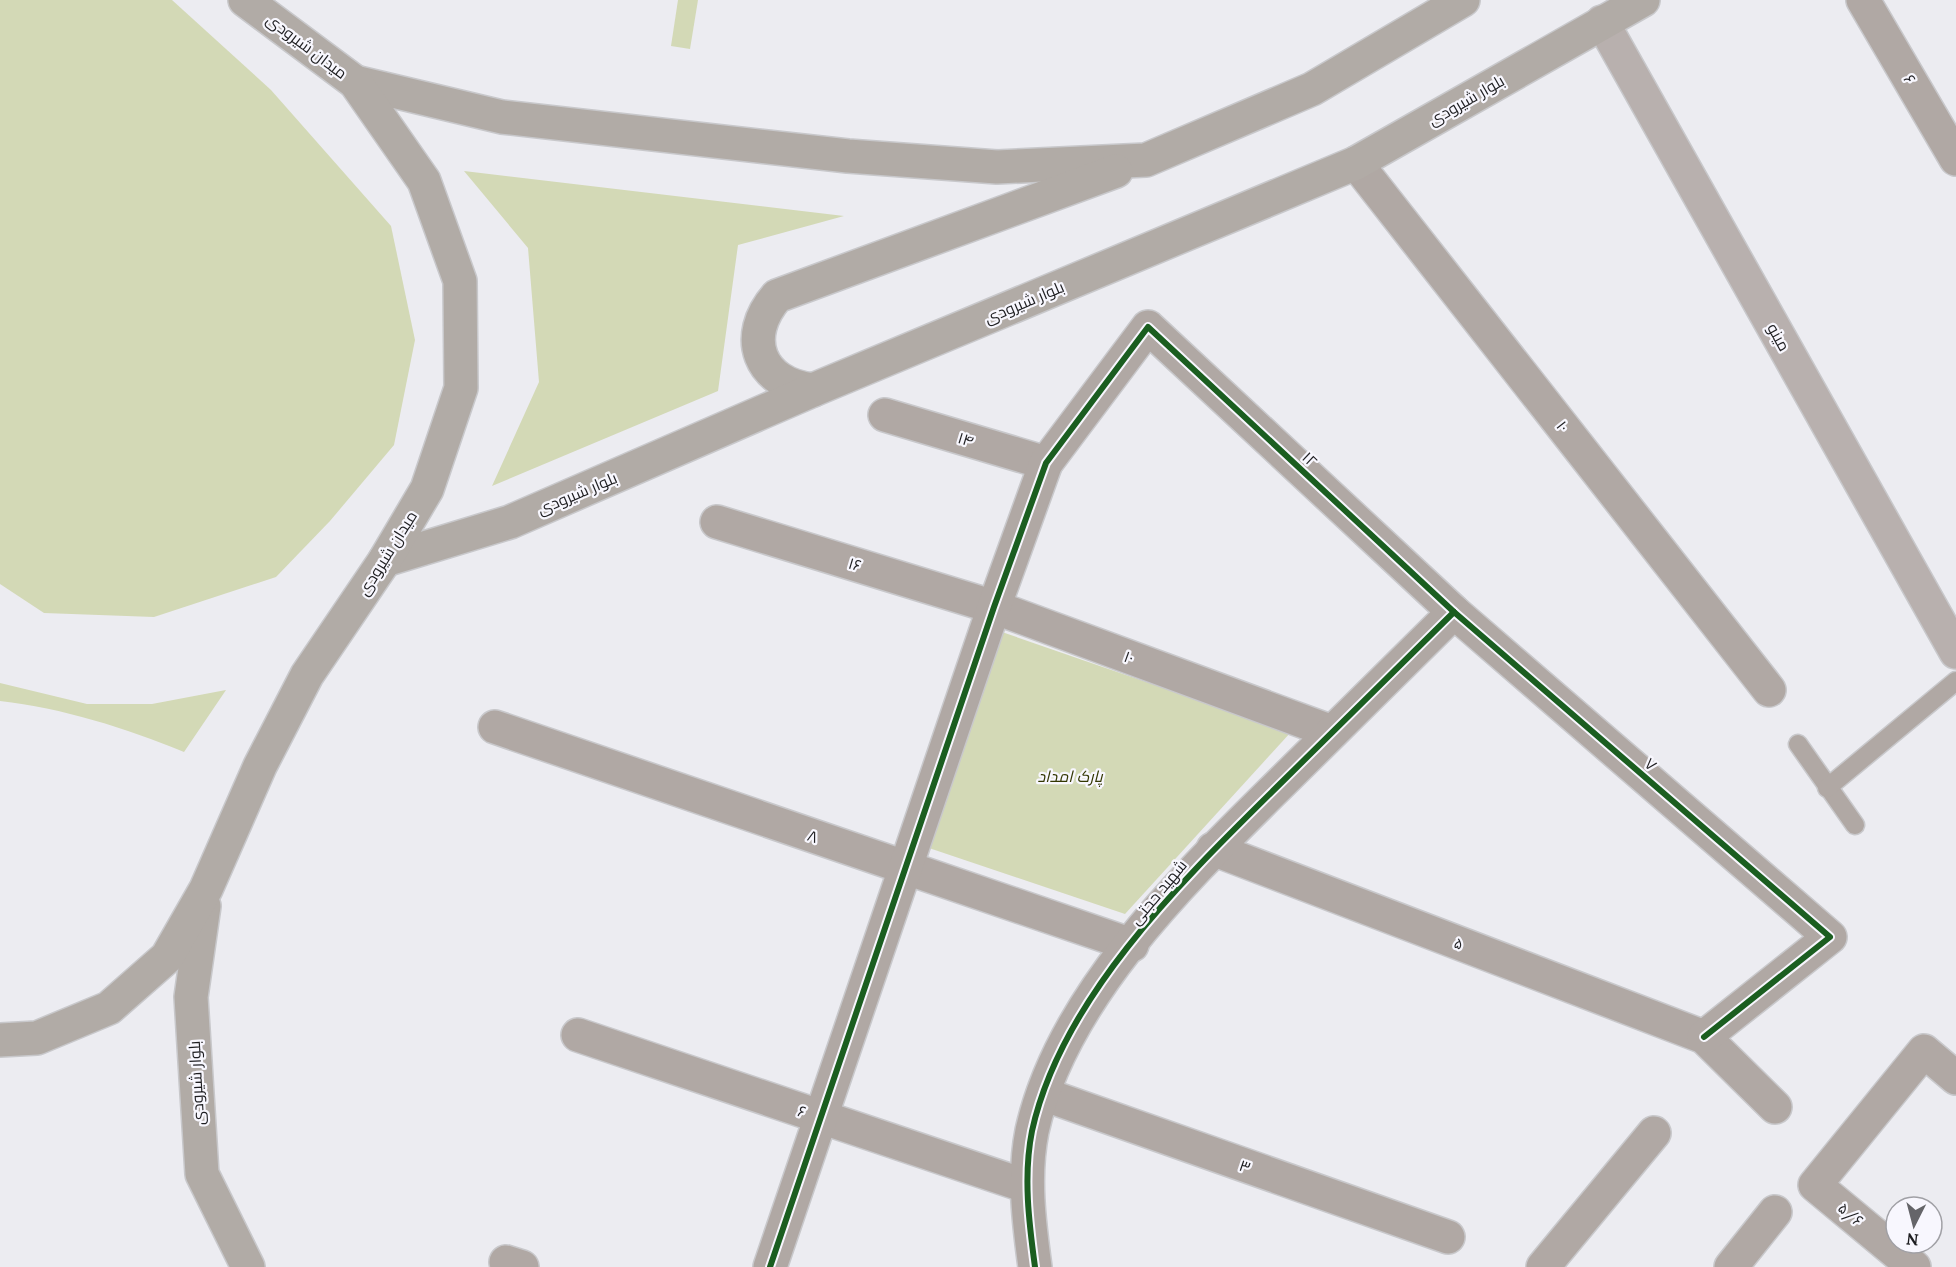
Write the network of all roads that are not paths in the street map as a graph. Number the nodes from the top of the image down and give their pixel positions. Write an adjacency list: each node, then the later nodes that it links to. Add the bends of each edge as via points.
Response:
1 (245, 0): 6 (main road, میدان شیرودی)
2 (1463, 0): 7 (main road, via 1312,89)
3 (1643, 0): 5 (main road, بلوار شیرودی)
4 (1863, 0): 8 (street, ۶)
5 (1602, 22): 9 (main road, بلوار شیرودی); 17 (street, مینو)
6 (355, 82): 7 (main road, via 502,117 848,156 997,167); 14 (main road, میدان شیرودی, via 424,181 460,281 461,388 427,489)
7 (1146, 159): 10 (main road, via 777,296 759,324 761,356 782,381)
8 (1956, 159)
9 (1356, 162): 10 (main road, بلوار شیرودی); 19 (street, ۱۰)
10 (813, 390): 14 (main road, بلوار شیرودی, via 510,522)
11 (885, 415): 12 (street, ۱۴)
12 (1046, 463): 15 (street); 16 (street, ۱۲, via 1148,327)
13 (717, 522): 15 (street, ۱۶)
14 (386, 560): 27 (main road, میدان شیرودی, via 307,675 260,766)
15 (994, 607): 21 (street, ۱۰); 26 (street)
16 (1454, 612): 21 (street, شهید حجتی); 30 (street, ۷, via 1830,937)
17 (1956, 652)
18 (1956, 681): 23 (lane)
19 (1769, 690)
20 (495, 727): 26 (street, ۸)
21 (1332, 732): 25 (street, شهید حجتی)
22 (1798, 744): 23 (lane)
23 (1827, 788): 24 (lane)
24 (1855, 825)
25 (1213, 849): 28 (street, شهید حجتی); 30 (street, ۵)
26 (906, 867): 28 (street, ۸); 35 (street)
27 (206, 889): 31 (main road, میدان شیرودی, via 167,957 109,1008 37,1038); 40 (main road, بلوار شیرودی, via 191,997 202,1174)
28 (1132, 945): 33 (street, شهید حجتی, via 1101,984 1060,1051)
29 (578, 1035): 35 (street, ۶)
30 (1704, 1037): 34 (street)
31 (0, 1040)
32 (1956, 1078): 45 (street, ۵/۶, via 1924,1051 1815,1185)
33 (1043, 1094): 37 (street, شهید حجتی, via 1032,1133); 39 (street, ۳)
34 (1775, 1107)
35 (821, 1117): 37 (street, ۶); 41 (street)
36 (1654, 1133): 43 (street)
37 (1026, 1186): 42 (street, شهید حجتی)
38 (1775, 1212): 44 (street)
39 (1448, 1237)
40 (248, 1267)
41 (770, 1267)
42 (1035, 1267)
43 (1543, 1267)
44 (1731, 1267)
45 (1914, 1267)

